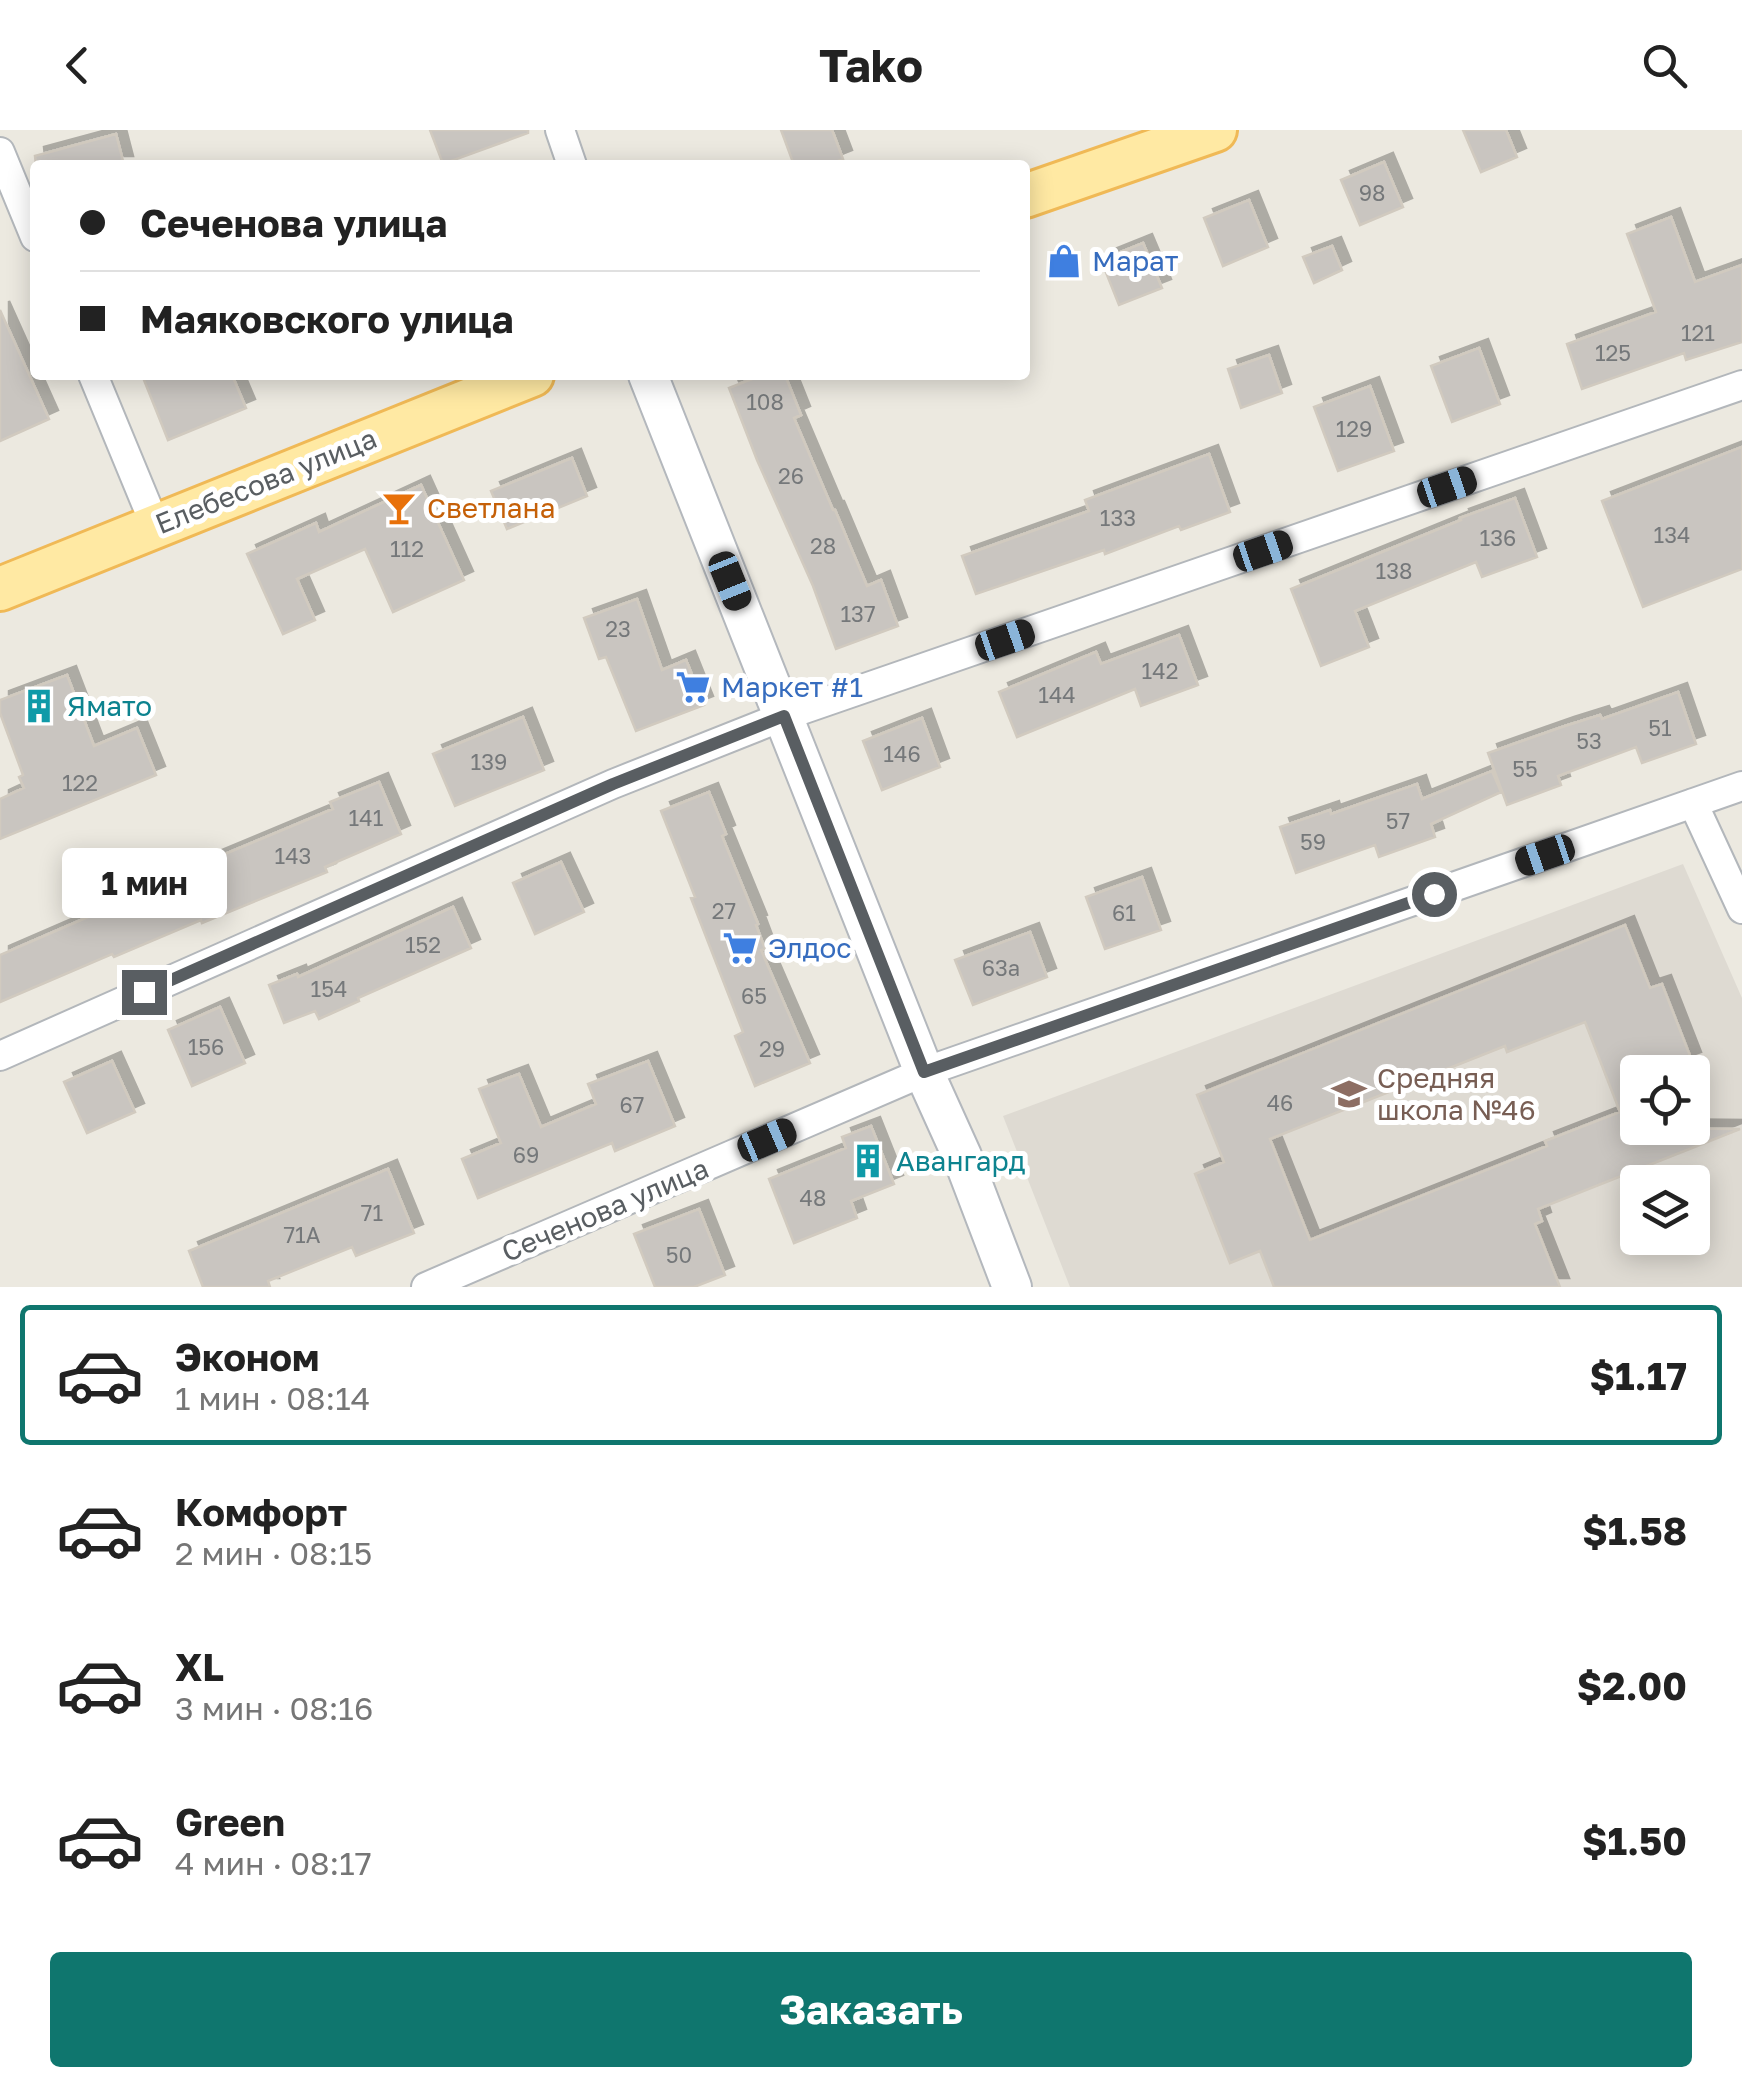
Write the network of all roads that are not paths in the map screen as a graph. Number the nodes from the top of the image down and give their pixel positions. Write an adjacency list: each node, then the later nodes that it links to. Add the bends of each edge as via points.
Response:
1 (560, 130): 5 (street)
2 (1215, 130): 3 (main road)
3 (1152, 140): 6 (main road)
4 (0, 152): 7 (street)
5 (570, 160)
6 (1030, 194)
7 (30, 224)
8 (94, 380): 12 (street)
9 (519, 380): 12 (main road, Елебесова улица)
10 (650, 380): 14 (street)
11 (1742, 385): 14 (street)
12 (156, 525): 13 (main road, Елебесова улица)
13 (0, 588)
14 (784, 716): 18 (street, via 613,784); 19 (street)
15 (1742, 786): 16 (street, Сеченова улица)
16 (1693, 804): 17 (street); 19 (street, Сеченова улица)
17 (1742, 908)
18 (0, 1056)
19 (924, 1072): 20 (street, Сеченова улица); 21 (street)
20 (426, 1287)
21 (1012, 1287)

